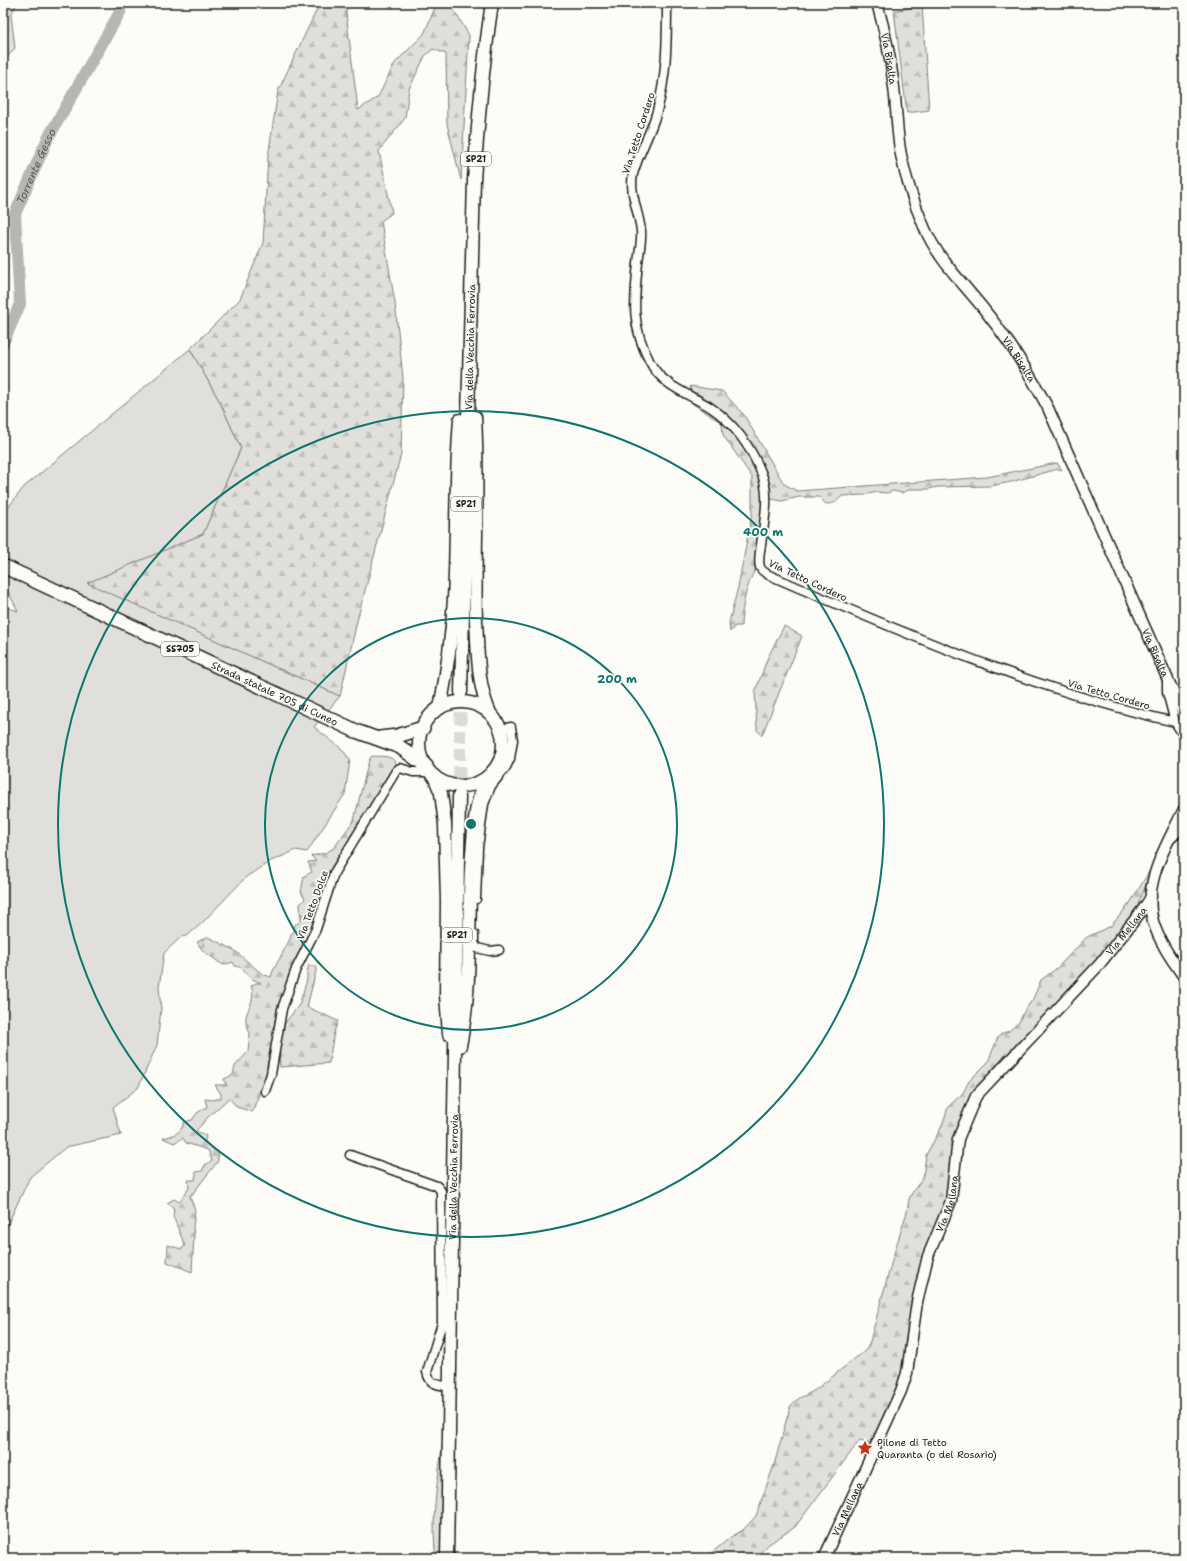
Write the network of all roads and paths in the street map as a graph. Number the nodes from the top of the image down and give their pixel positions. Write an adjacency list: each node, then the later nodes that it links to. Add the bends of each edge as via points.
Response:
1 (492, 3): 4 (main road, Via della Vecchia Ferrovia / SP21, via 474,180)
2 (668, 3): 11 (street, Via Tetto Cordero, via 664,84 633,175 632,192 641,232 634,318 639,338 654,370 667,383 718,413 751,451 762,473 767,502 759,558 760,568 769,575 858,613 1021,678 1113,707)
3 (877, 3): 6 (street, Via Bisalta, via 893,80 901,156 911,192 926,230 942,258 1003,335 1039,390)
4 (470, 316): 7 (main road, Via della Vecchia Ferrovia / SP21); 8 (main road, via 462,343 454,600 448,669); 9 (main road, via 475,344 477,635 479,671)
5 (3, 566): 15 (highway, Strada statale 705 di Cuneo / SS705)
6 (1167, 680): 10 (street, Via Bisalta); 11 (street, via 1167,692)
7 (461, 692)
8 (440, 708): 9 (main road, via 452,703 466,702); 12 (main road, via 431,714)
9 (490, 713): 13 (main road)
10 (1184, 716)
11 (1175, 722): 14 (street)
12 (422, 728): 15 (highway, SS705, via 391,737); 16 (main road, via 419,747)
13 (501, 729): 17 (main road, via 503,748 500,760); 23 (street, via 511,727 513,745 510,759 491,786 484,804 478,848 474,938 477,948)
14 (1184, 736)
15 (372, 738): 16 (highway, SS705, via 400,747)
16 (430, 771): 17 (main road, via 452,785 465,786 478,783); 25 (main road, via 441,793 445,824 446,1008); 26 (street, Via Tetto Dolce, via 413,772 400,768 396,771 334,873 316,929 296,969 282,1009 271,1074)
17 (493, 771): 25 (main road, via 482,792 474,829 465,1020)
18 (459, 796): 25 (main road, Via della Vecchia Ferrovia / SP21)
19 (1184, 809): 21 (street)
20 (1184, 826): 21 (street)
21 (1168, 842): 22 (street, via 1156,868)
22 (1151, 897): 24 (street, via 1151,910 1157,932); 30 (street, Via Mellana, via 1099,965 976,1096 958,1139 951,1200 928,1256 917,1302 907,1373)
23 (499, 950)
24 (1184, 978)
25 (454, 1073): 28 (main road, Via della Vecchia Ferrovia)
26 (265, 1091)
27 (350, 1155): 28 (street, via 437,1186 441,1191 442,1323 427,1372 433,1384)
28 (450, 1387): 29 (main road, Via della Vecchia Ferrovia)
29 (447, 1558)
30 (824, 1558)

